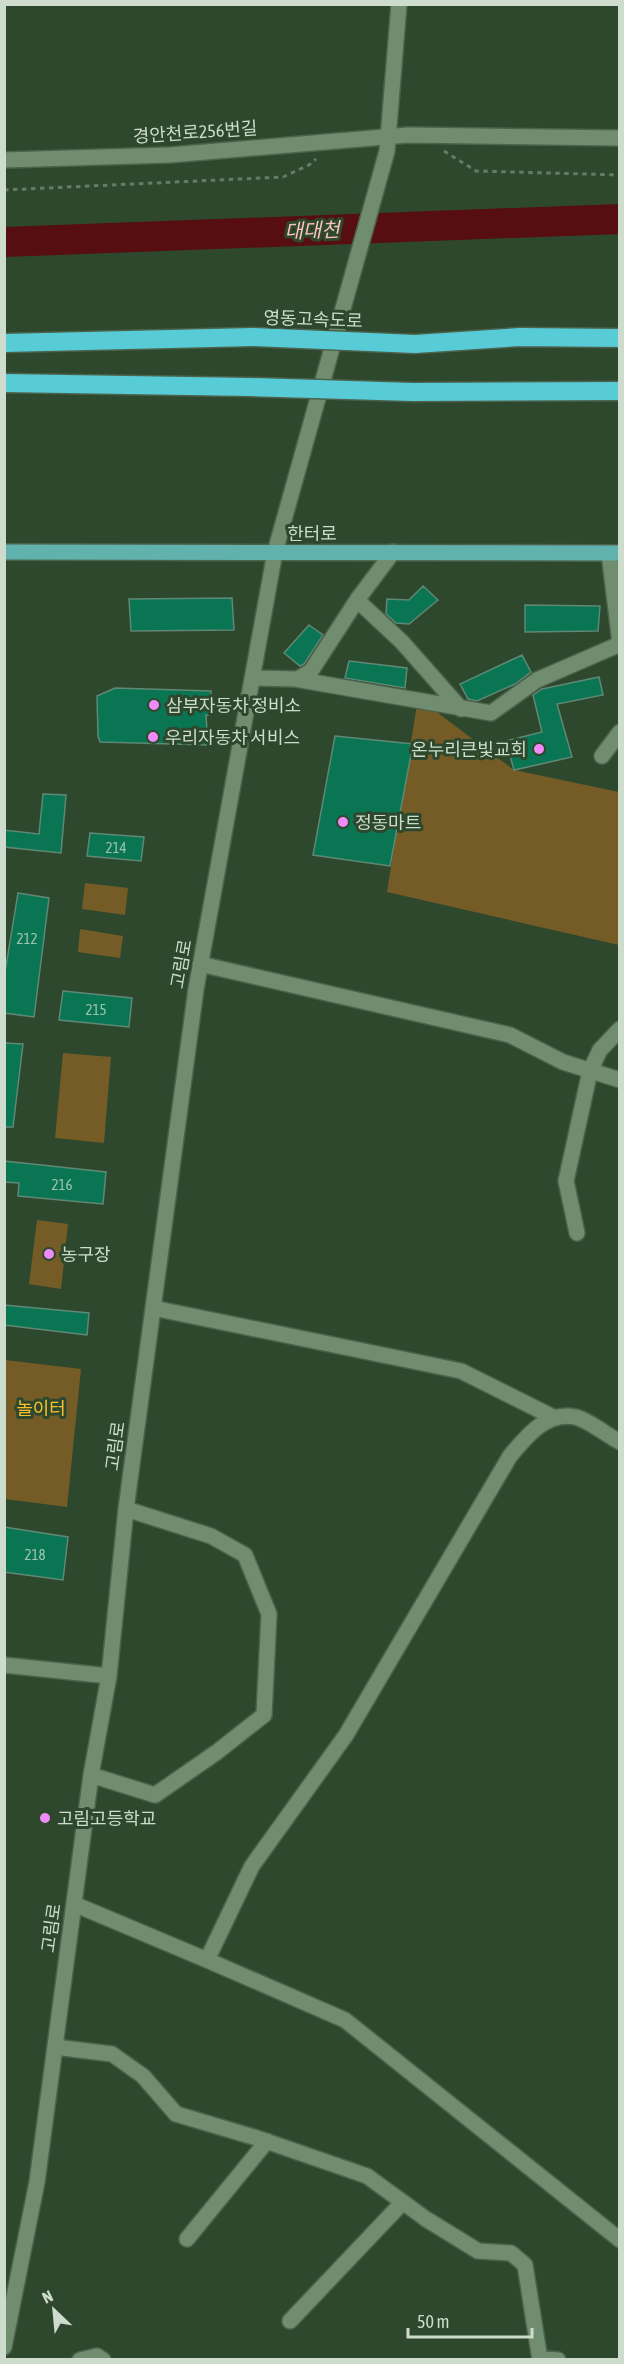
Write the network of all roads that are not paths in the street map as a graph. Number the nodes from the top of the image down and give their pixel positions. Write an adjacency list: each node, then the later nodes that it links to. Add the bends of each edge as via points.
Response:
1 (399, 4): 2 (street)
2 (388, 137): 3 (street, 경안천로256번길); 4 (street, 경안천로256번길, via 171,155); 10 (street, 고림로)
3 (620, 138)
4 (4, 160)
5 (620, 338): 6 (highway, 영동고속도로, bridge, via 520,337 415,344 253,337)
6 (4, 343)
7 (4, 383): 8 (highway, bridge, via 413,392)
8 (620, 391)
9 (4, 552): 10 (main road, 한터로)
10 (275, 552): 11 (main road, 한터로); 15 (street, 고림로)
11 (393, 552): 12 (main road, 한터로); 13 (street)
12 (614, 553): 14 (street)
13 (357, 600): 16 (street, via 311,671); 17 (street, via 402,642)
14 (620, 644): 17 (street, via 537,680 491,713)
15 (252, 678): 16 (street); 20 (street, 고림로)
16 (295, 679): 17 (street)
17 (461, 709)
18 (620, 732): 19 (street)
19 (602, 756)
20 (200, 963): 22 (street, via 510,1035); 25 (street, 고림로)
21 (620, 1029): 22 (street, via 600,1050)
22 (590, 1071): 23 (street); 24 (street, via 566,1181)
23 (620, 1080)
24 (577, 1233)
25 (153, 1308): 26 (street, via 461,1371); 28 (street, 고림로)
26 (553, 1417): 27 (street, via 575,1417); 33 (street, via 531,1432 510,1456 346,1735 252,1866)
27 (620, 1442)
28 (126, 1509): 30 (street, 고림로); 31 (street, via 211,1536 244,1555 269,1614 264,1715 154,1795)
29 (4, 1665): 30 (street)
30 (109, 1676): 31 (street, 고림로)
31 (91, 1775): 32 (street, 고림로)
32 (74, 1904): 33 (street); 34 (street, 고림로)
33 (207, 1960): 38 (street, via 345,2020)
34 (55, 2047): 35 (street, via 112,2054 143,2076 176,2114); 40 (street, 고림로, via 37,2182)
35 (267, 2142): 36 (street, via 367,2176); 37 (street)
36 (403, 2202): 39 (street); 41 (street, via 478,2251 511,2253 525,2265)
37 (187, 2239)
38 (620, 2240)
39 (290, 2320)
40 (4, 2347)
41 (540, 2359): 44 (street)
42 (80, 2360): 43 (street, via 97,2356)
43 (104, 2360)
44 (558, 2360)

